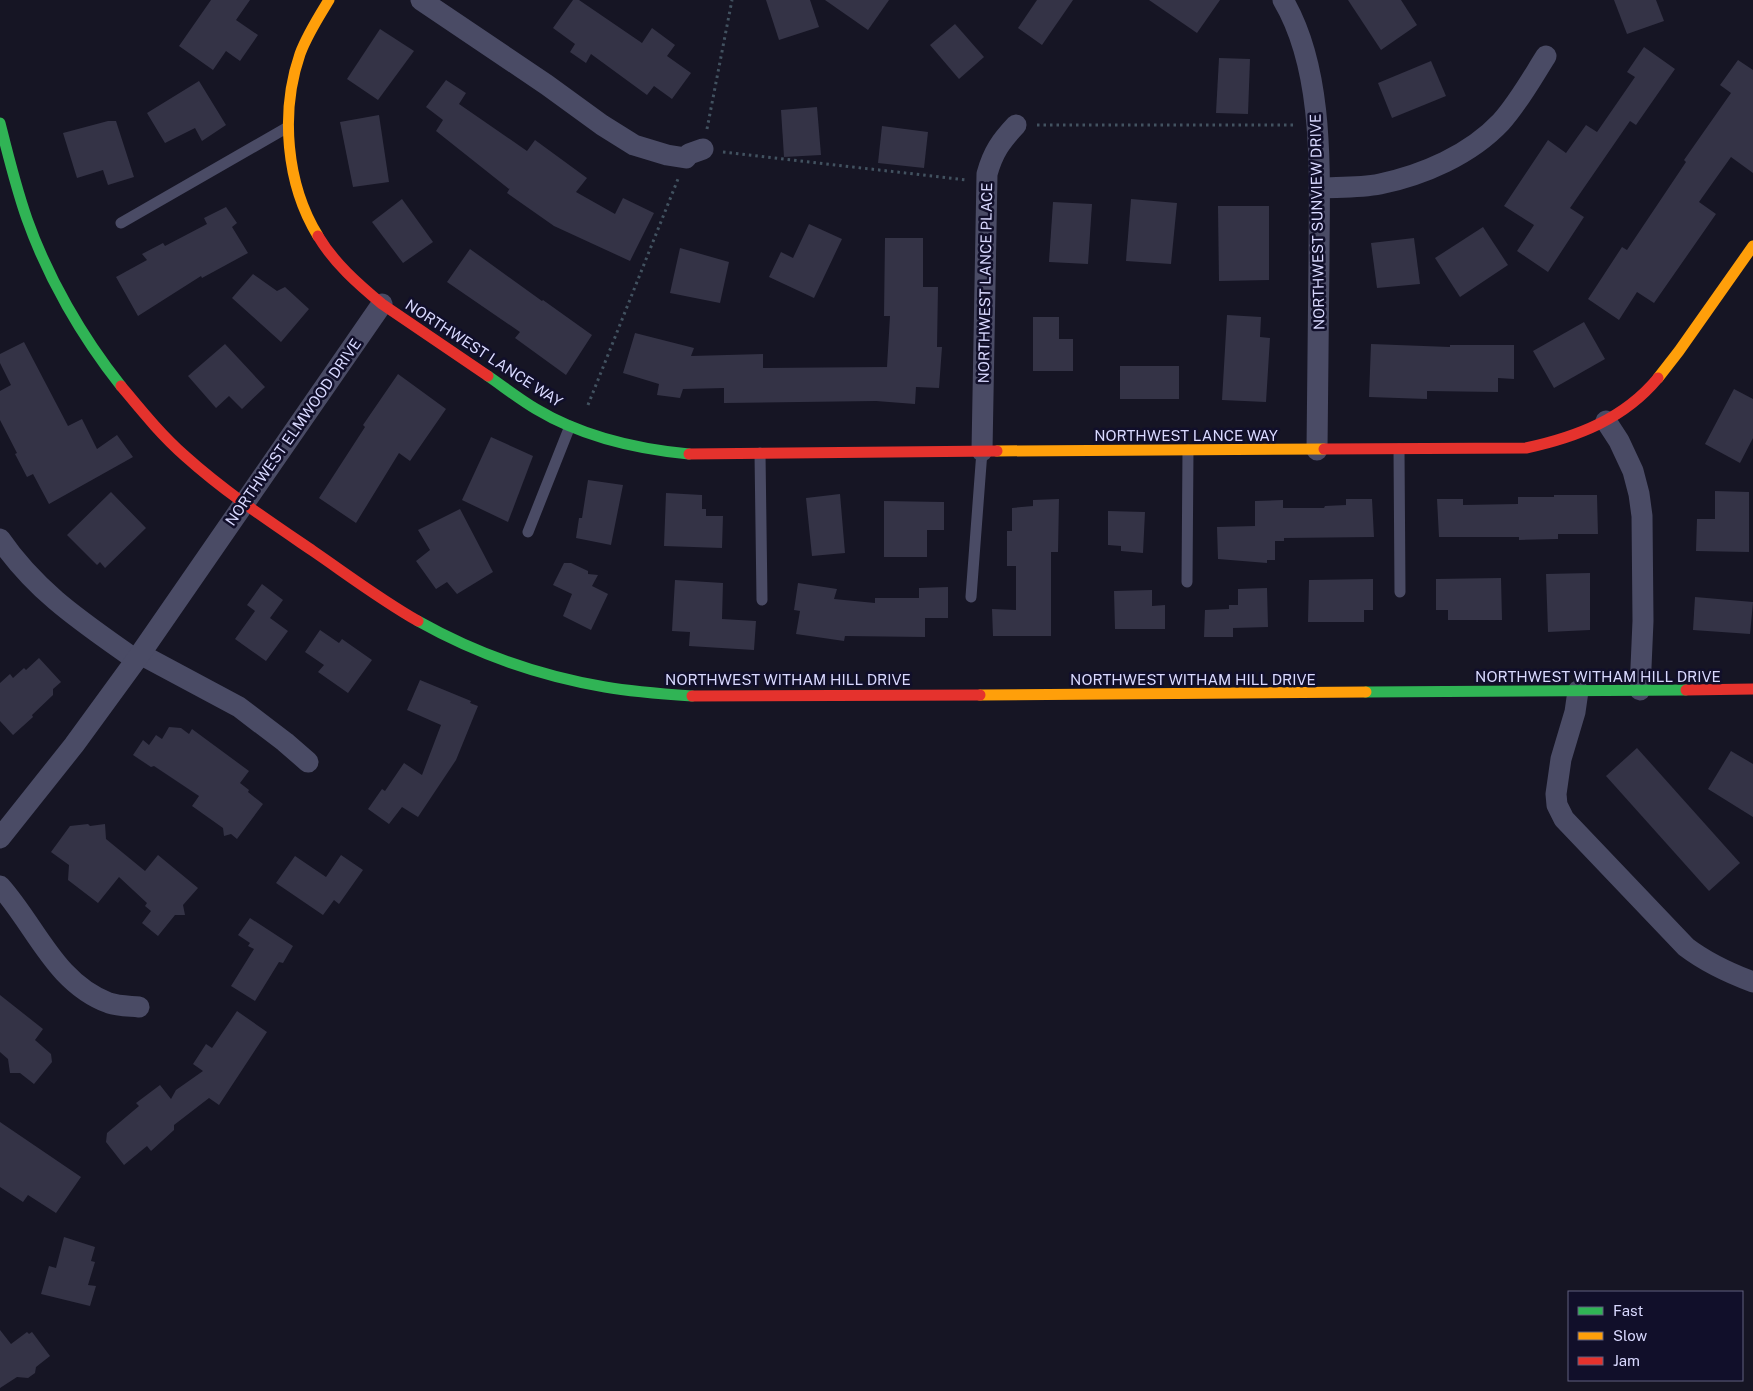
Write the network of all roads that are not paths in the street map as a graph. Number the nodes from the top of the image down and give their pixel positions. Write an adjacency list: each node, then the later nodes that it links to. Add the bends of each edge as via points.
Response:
1 (330, 0): 7 (street, via 300,54 290,91)
2 (421, 0): 8 (street, via 634,144 667,155)
3 (1283, 0): 9 (street, NORTHWEST SUNVIEW DRIVE, via 1305,54 1315,99)
4 (1546, 56): 9 (street, via 1501,122 1449,160 1380,184)
5 (0, 123): 20 (street, NORTHWEST WITHAM HILL DRIVE, via 14,181 33,234 62,297 86,336 155,425 185,455)
6 (1016, 124): 18 (street, NORTHWEST LANCE PLACE, via 998,145 991,159 987,182)
7 (288, 127): 10 (lane); 12 (street, via 293,171 307,217 341,267)
8 (695, 154)
9 (1319, 188): 17 (street, NORTHWEST SUNVIEW DRIVE)
10 (121, 223)
11 (1753, 246): 13 (street, NORTHWEST LANCE WAY, via 1667,368 1628,408)
12 (382, 304): 14 (street, NORTHWEST LANCE WAY, via 536,409); 20 (street, NORTHWEST ELMWOOD DRIVE)
13 (1606, 421): 15 (street, NORTHWEST LANCE WAY, via 1578,435 1526,448); 28 (street, via 1633,471 1642,516)
14 (574, 427): 19 (street, NORTHWEST LANCE WAY, via 609,440 659,451); 21 (lane, NORTHWEST LANCE WAY)
15 (1399, 449): 17 (street, NORTHWEST LANCE WAY); 24 (lane)
16 (1188, 450): 17 (street, NORTHWEST LANCE WAY); 18 (street, NORTHWEST LANCE WAY); 23 (lane)
17 (1317, 450)
18 (982, 451): 19 (street, NORTHWEST LANCE WAY); 25 (lane)
19 (760, 453): 26 (lane)
20 (244, 504): 27 (street, NORTHWEST ELMWOOD DRIVE); 30 (street, NORTHWEST WITHAM HILL DRIVE, via 382,598 423,623 482,651 556,676 652,693 705,697)
21 (528, 532)
22 (0, 539): 27 (street, via 41,588 65,610)
23 (1187, 582)
24 (1400, 592)
25 (971, 597)
26 (762, 600)
27 (138, 657): 31 (street, via 239,707); 32 (street, NORTHWEST ELMWOOD DRIVE)
28 (1640, 690): 29 (street, NORTHWEST WITHAM HILL DRIVE); 30 (street, NORTHWEST WITHAM HILL DRIVE)
29 (1753, 690)
30 (1578, 691): 34 (street, via 1556,794 1564,819 1686,947 1719,969)
31 (308, 762)
32 (0, 838)
33 (0, 886): 35 (street, via 70,979 110,1003)
34 (1753, 982)
35 (139, 1007)

